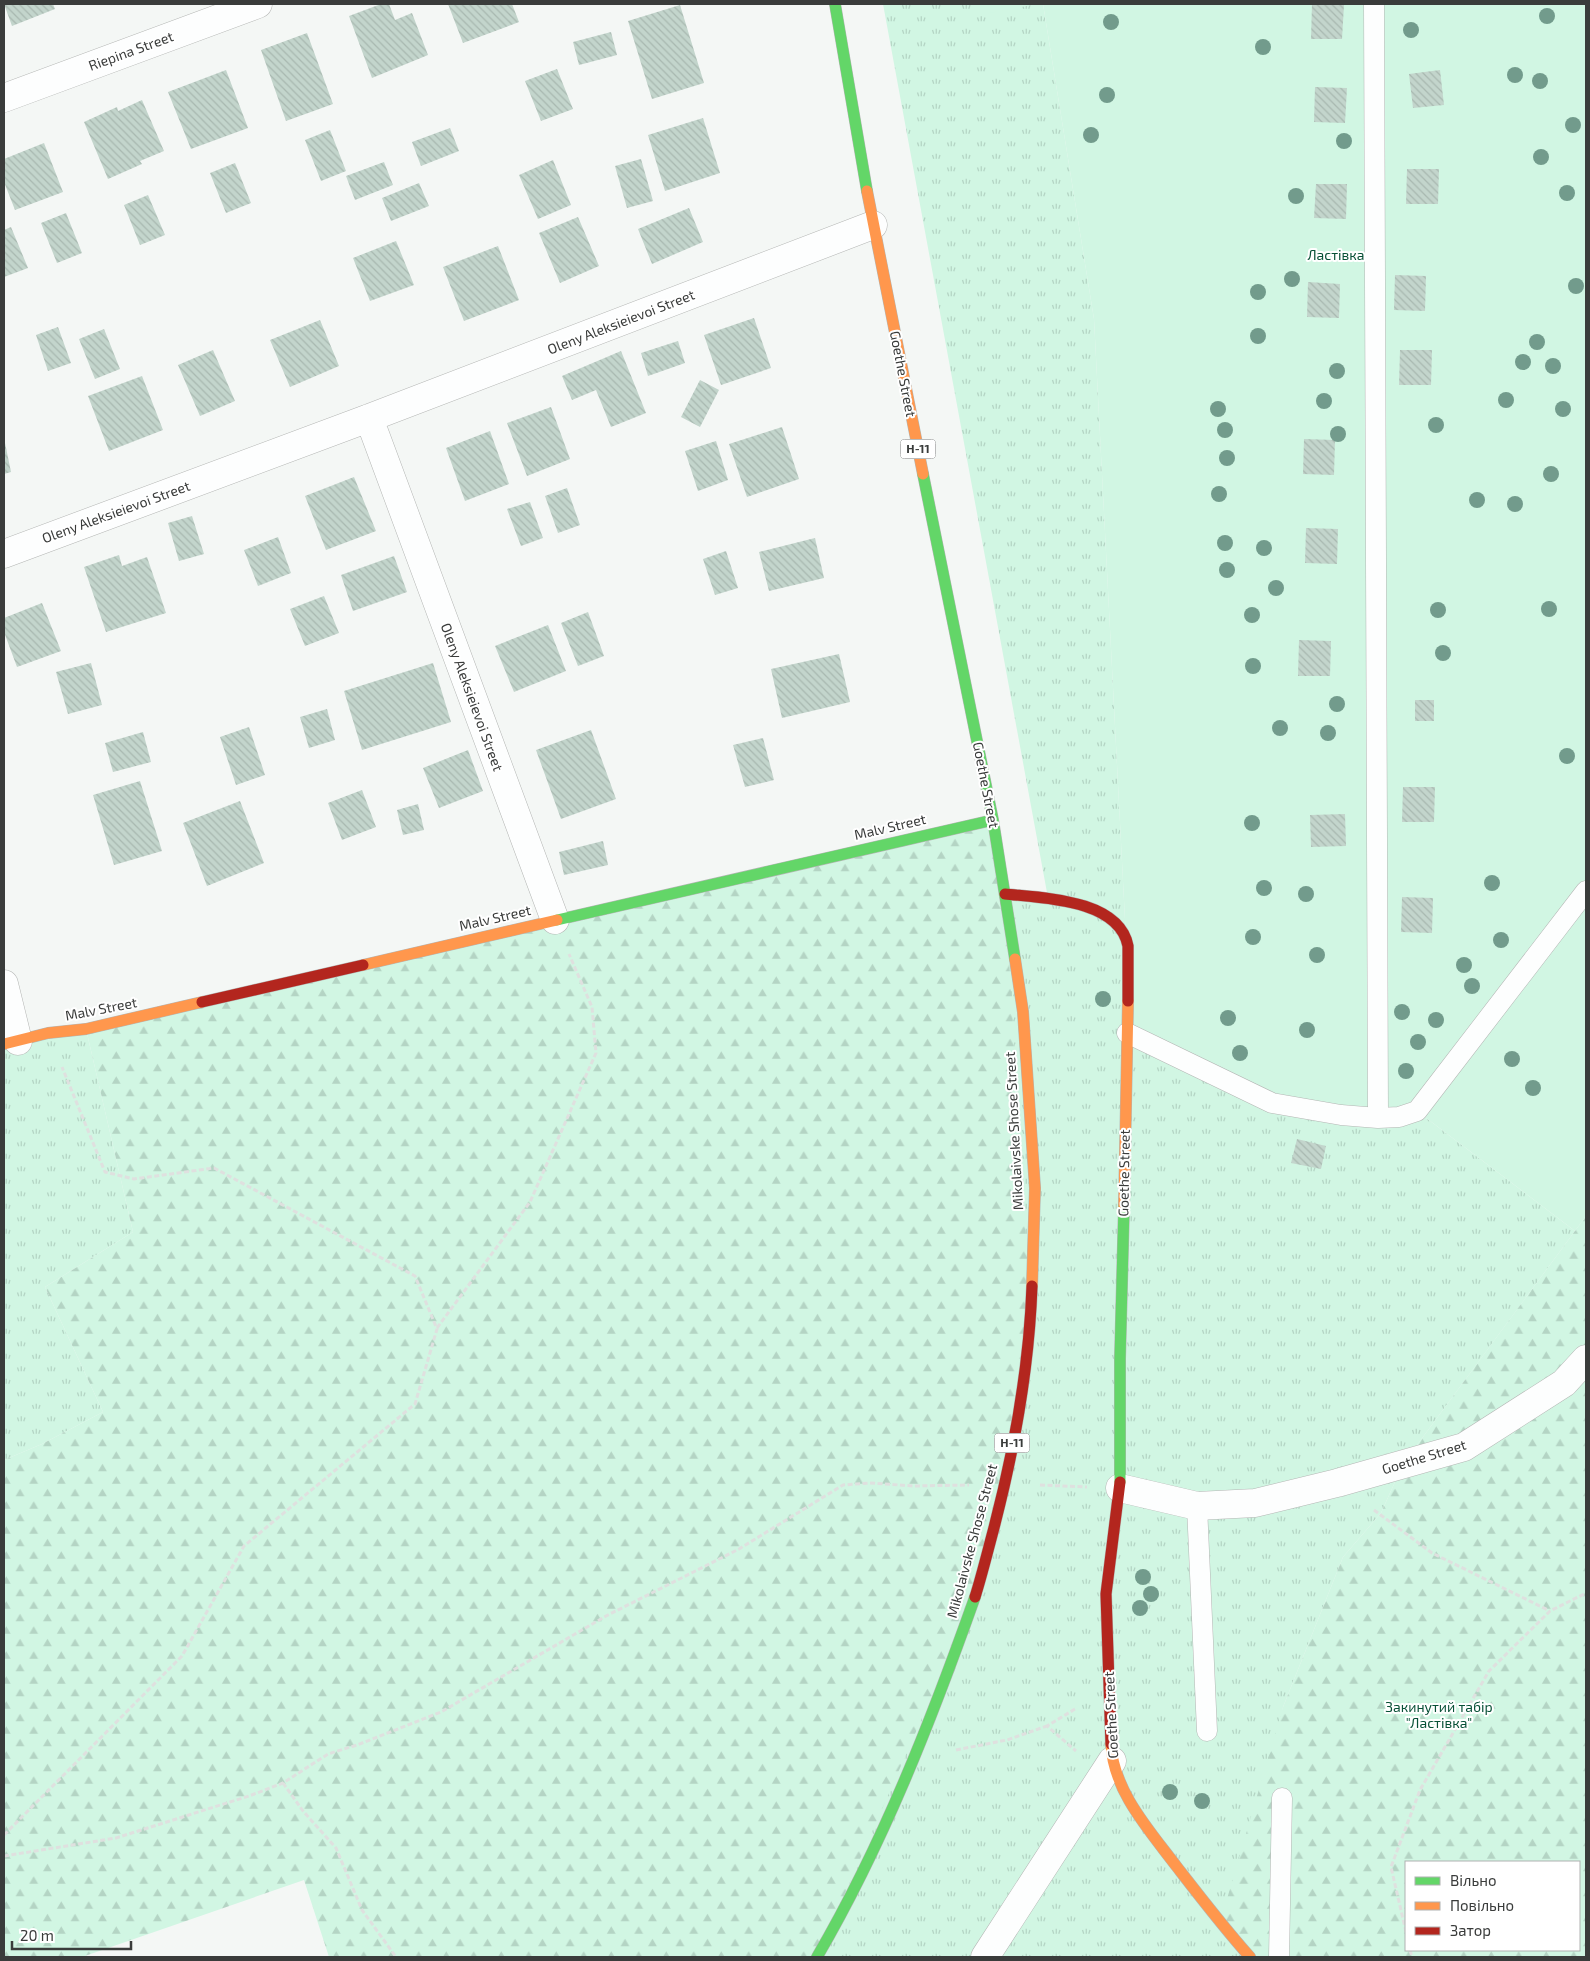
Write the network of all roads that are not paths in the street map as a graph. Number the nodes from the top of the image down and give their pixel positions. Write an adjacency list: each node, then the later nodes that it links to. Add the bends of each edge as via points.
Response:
1 (258, 4): 4 (street, Riepina Street)
2 (835, 4): 5 (street, Goethe Street / Н-11)
3 (1374, 4): 15 (lane)
4 (4, 98)
5 (874, 225): 6 (street, Oleny Aleksieievoi Street); 8 (street, Goethe Street / Н-11)
6 (369, 418): 7 (street, Oleny Aleksieievoi Street); 11 (street, Oleny Aleksieievoi Street)
7 (4, 554)
8 (993, 820): 10 (street, Goethe Street / Н-11); 11 (street, Malv Street)
9 (1586, 891): 15 (lane, via 1417,1111 1399,1117)
10 (1005, 894): 13 (street, Goethe Street, via 1066,901 1091,908 1115,921 1126,939 1129,970); 22 (street, Mikolaivske Shose Street / Н-11, via 1023,1012 1035,1188 1030,1319 1006,1484 976,1595 939,1699 886,1822)
11 (555, 920): 14 (street, Malv Street, via 86,1030 48,1033)
12 (4, 984): 14 (street)
13 (1126, 1033): 15 (lane, via 1272,1103); 17 (street, Goethe Street)
14 (11, 1042)
15 (1378, 1118)
16 (1586, 1359): 18 (street, Goethe Street, via 1564,1383 1464,1447 1255,1503)
17 (1120, 1488): 18 (street, Goethe Street); 20 (street, Goethe Street, via 1106,1594)
18 (1197, 1506): 19 (lane)
19 (1207, 1731)
20 (1112, 1762): 23 (street); 24 (street, Goethe Street, via 1134,1810 1208,1908)
21 (1282, 1798): 25 (lane)
22 (817, 1957)
23 (985, 1957)
24 (1250, 1957)
25 (1278, 1957)

